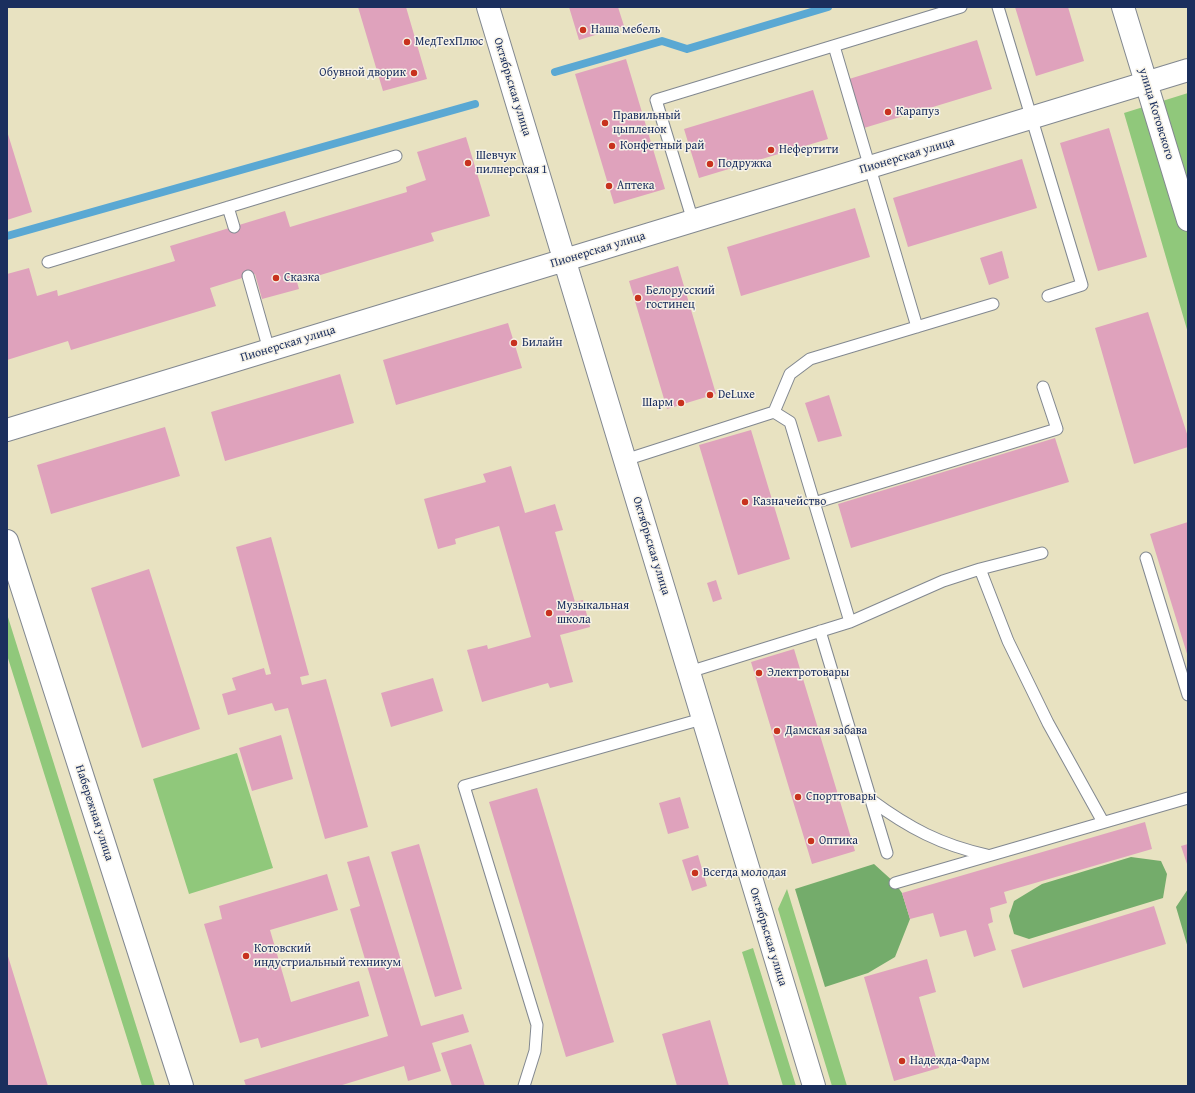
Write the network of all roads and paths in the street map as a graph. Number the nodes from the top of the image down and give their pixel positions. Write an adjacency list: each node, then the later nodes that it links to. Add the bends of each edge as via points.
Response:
1 (488, 7): 15 (street, Октябрьская улица)
2 (961, 7): 5 (lane)
3 (998, 7): 8 (lane)
4 (1123, 7): 7 (street, улица Котовского)
5 (834, 46): 10 (lane); 13 (lane, via 656,100)
6 (1188, 70): 7 (street, Пионерская улица)
7 (1146, 84): 8 (street, Пионерская улица); 12 (street, улица Котовского)
8 (1032, 118): 10 (street, Пионерская улица); 18 (lane, via 1082,285)
9 (396, 156): 11 (lane)
10 (870, 167): 13 (street, Пионерская улица); 20 (lane)
11 (228, 206): 14 (lane); 16 (lane)
12 (1188, 220)
13 (693, 221): 15 (street, Пионерская улица)
14 (234, 227)
15 (564, 261): 21 (street, Пионерская улица); 25 (street, Октябрьская улица)
16 (48, 262)
17 (248, 276): 21 (lane)
18 (1048, 296)
19 (993, 304): 20 (lane)
20 (918, 327): 23 (lane, via 810,359 790,374)
21 (269, 350): 24 (street, Пионерская улица)
22 (1043, 387): 26 (lane, via 1057,429)
23 (774, 412): 25 (lane); 26 (lane, via 790,422)
24 (7, 430)
25 (626, 460): 33 (street, Октябрьская улица)
26 (814, 503): 31 (lane)
27 (7, 541): 42 (street, Набережная улица)
28 (1042, 553): 30 (lane)
29 (1146, 558): 34 (lane)
30 (980, 569): 31 (lane); 38 (lane, via 1018,661 1048,723)
31 (850, 622): 32 (lane)
32 (820, 631): 33 (lane); 37 (lane)
33 (689, 672): 35 (street, Октябрьская улица)
34 (1188, 695)
35 (702, 719): 43 (lane, via 464,786 537,1025 535,1051); 44 (street, Октябрьская улица)
36 (1188, 798): 38 (lane)
37 (871, 800): 39 (lane); 40 (lane, via 900,822 959,849)
38 (1103, 822): 40 (lane)
39 (887, 853)
40 (988, 856): 41 (lane)
41 (895, 882)
42 (182, 1086)
43 (524, 1086)
44 (814, 1086)

